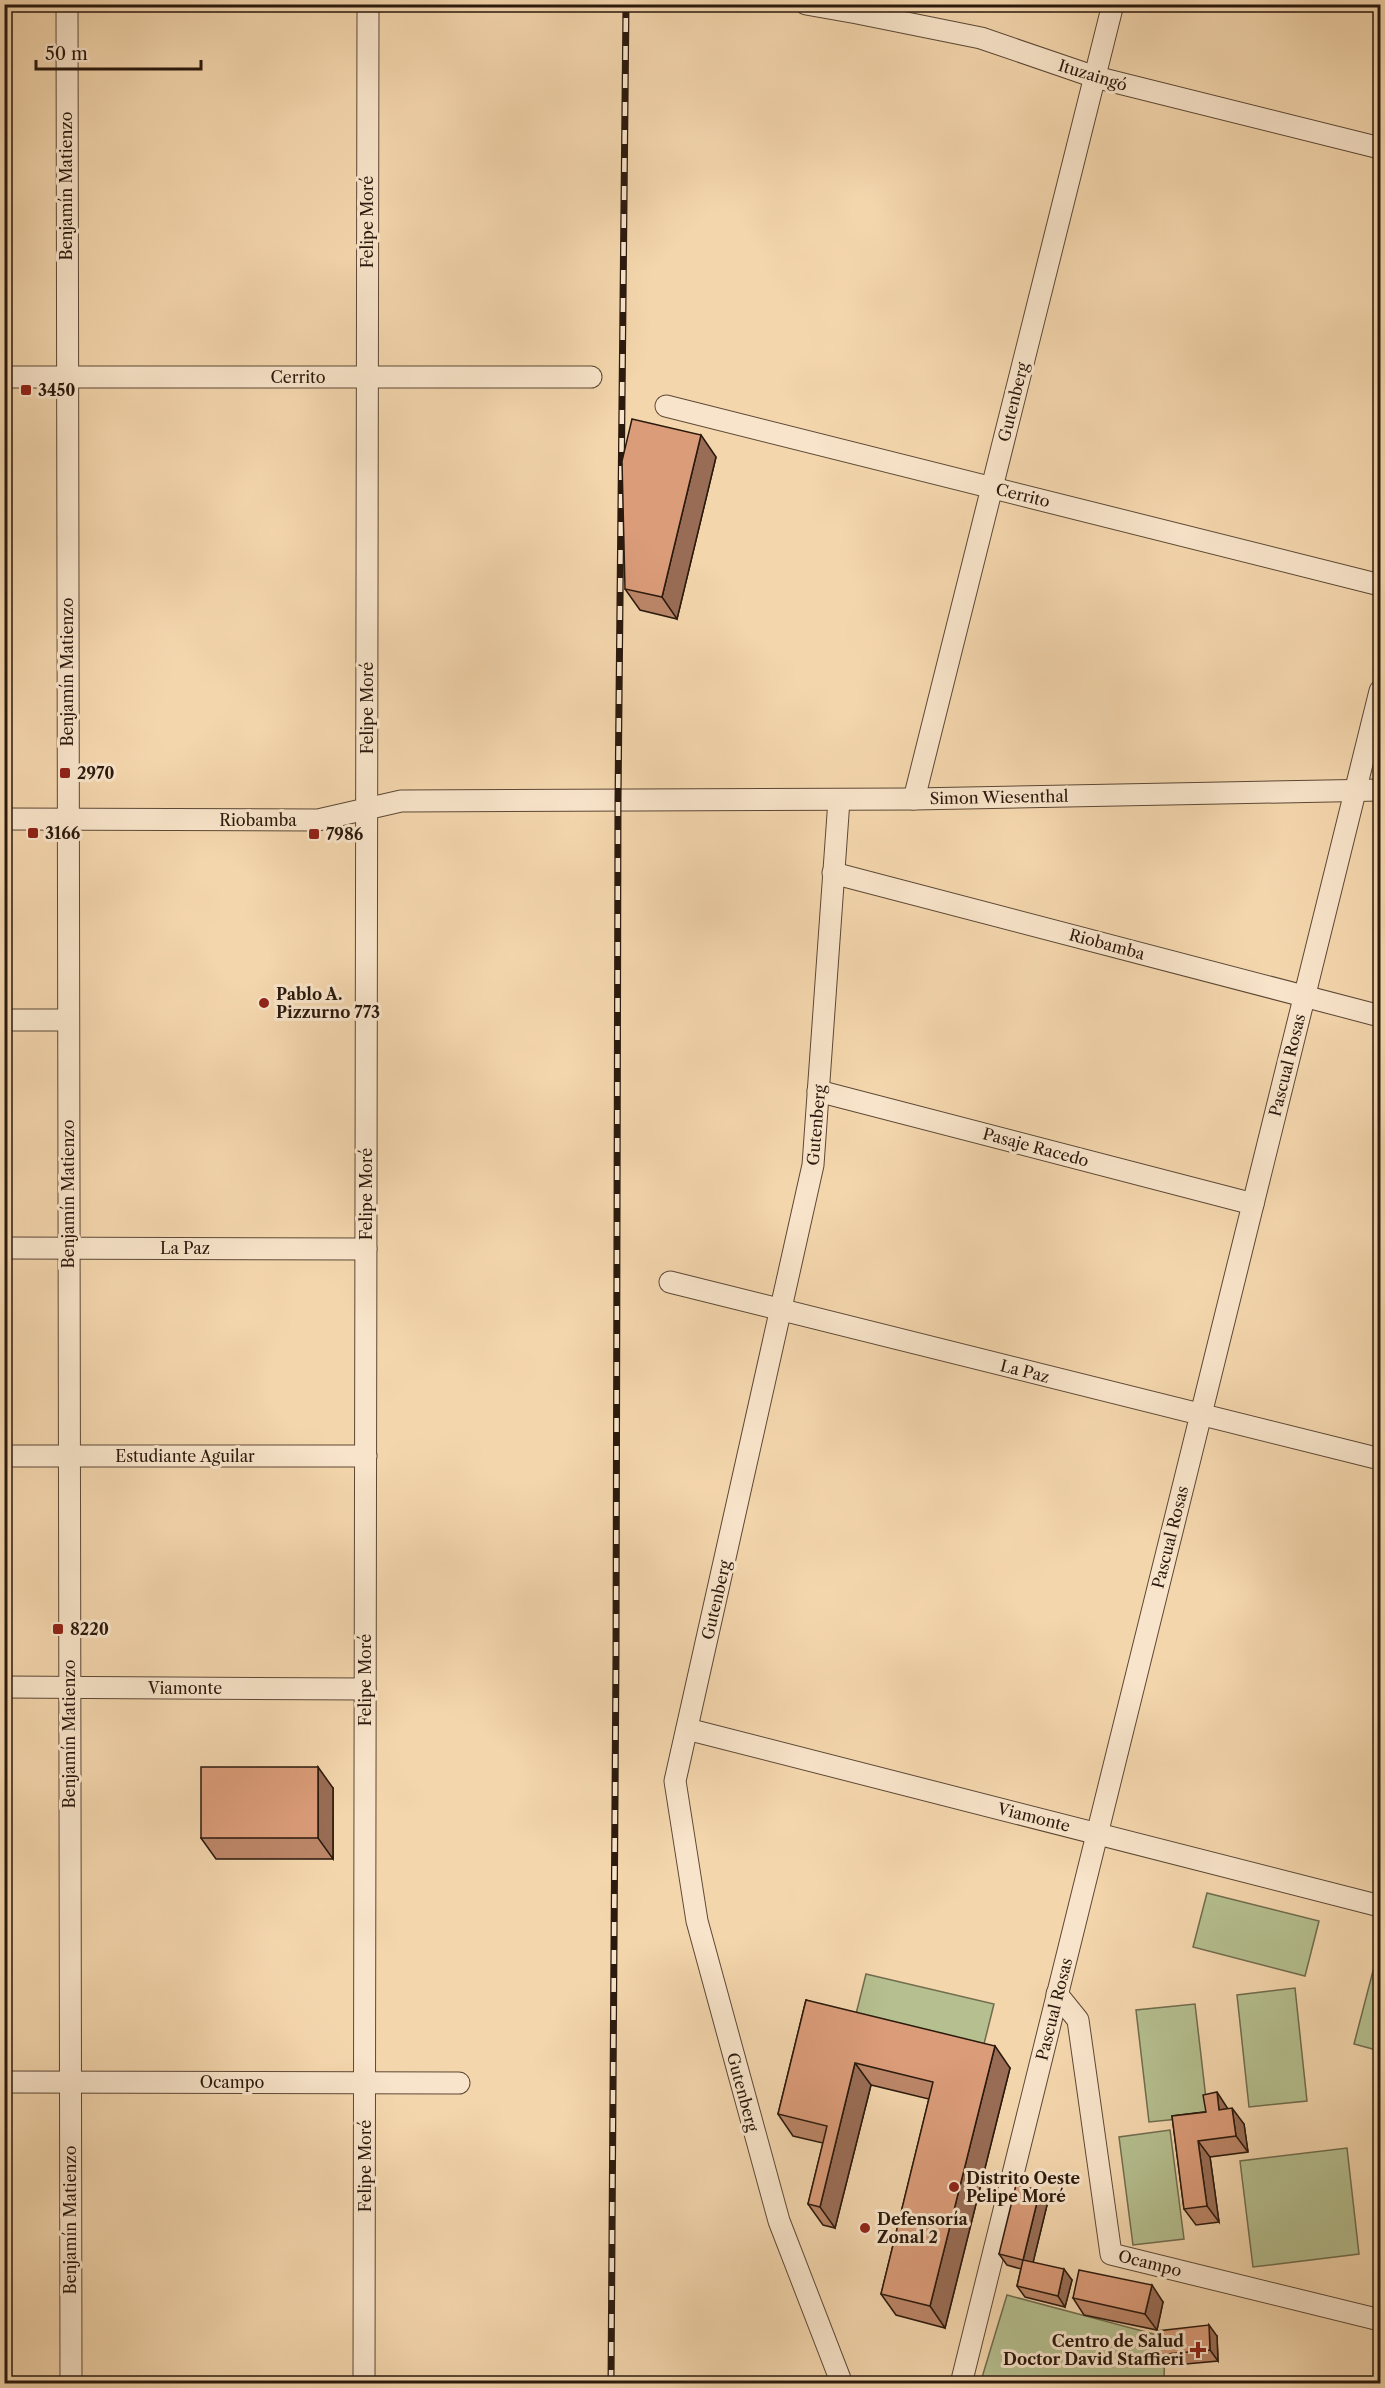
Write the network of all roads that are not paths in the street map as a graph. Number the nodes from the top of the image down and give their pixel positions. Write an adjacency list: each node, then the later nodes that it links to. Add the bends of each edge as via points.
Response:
1 (66, 4): 10 (street, Benjamín Matienzo)
2 (368, 4): 8 (street, Felipe Moré)
3 (806, 4): 5 (street, Ituzaingó, via 981,38)
4 (1113, 4): 5 (street, Gutenberg)
5 (1095, 77): 6 (street, Ituzaingó); 12 (street, Gutenberg)
6 (1380, 148)
7 (4, 377): 10 (street, Cerrito)
8 (367, 377): 9 (street, Cerrito); 10 (street, Cerrito); 20 (street, Felipe Moré)
9 (591, 377)
10 (66, 378): 22 (street, Benjamín Matienzo)
11 (666, 405): 12 (street, Cerrito)
12 (992, 487): 13 (street, Cerrito); 17 (street, Gutenberg)
13 (1380, 585)
14 (1380, 690): 15 (street, Pascual Rosas)
15 (1356, 790): 16 (street, Simon Wiesenthal); 17 (street, Simon Wiesenthal); 24 (street, Pascual Rosas)
16 (1380, 790)
17 (914, 799): 18 (street, Simon Wiesenthal)
18 (838, 800): 19 (street, Simon Wiesenthal); 23 (street, Gutenberg)
19 (618, 801): 20 (street, Riobamba, via 401,801)
20 (366, 807): 22 (street, Riobamba, via 318,820); 32 (street, Felipe Moré)
21 (4, 819): 22 (street, Riobamba)
22 (67, 819): 27 (street, Benjamín Matienzo)
23 (833, 873): 24 (street, Riobamba); 28 (street, Gutenberg)
24 (1305, 996): 25 (street, Riobamba); 29 (street, Pascual Rosas)
25 (1380, 1016)
26 (4, 1020): 27 (street)
27 (68, 1020): 31 (street, Benjamín Matienzo)
28 (818, 1091): 29 (street, Pasaje Racedo); 34 (street, Gutenberg, via 813,1165)
29 (1253, 1204): 35 (street, Pascual Rosas)
30 (4, 1248): 31 (street, La Paz)
31 (68, 1248): 32 (street, La Paz); 37 (street, Benjamín Matienzo)
32 (366, 1249): 38 (street, Felipe Moré)
33 (670, 1282): 34 (street, La Paz)
34 (781, 1310): 35 (street, La Paz); 43 (street, Gutenberg)
35 (1201, 1414): 39 (street, La Paz); 44 (street, Pascual Rosas)
36 (4, 1456): 37 (street, Estudiante Aguilar)
37 (68, 1456): 38 (street, Estudiante Aguilar); 41 (street, Benjamín Matienzo)
38 (366, 1456): 42 (street, Felipe Moré)
39 (1380, 1459)
40 (4, 1687): 41 (street, Viamonte)
41 (69, 1688): 42 (street, Viamonte); 48 (street, Benjamín Matienzo)
42 (365, 1689): 49 (street, Felipe Moré)
43 (687, 1729): 44 (street, Viamonte); 54 (street, Gutenberg, via 675,1781 697,1921 779,2220)
44 (1097, 1833): 45 (street, Viamonte); 46 (street, Pascual Rosas)
45 (1380, 1906)
46 (1057, 1994): 51 (street, Ocampo, via 1078,2020 1110,2254); 55 (street, Pascual Rosas)
47 (4, 2082): 48 (street, Ocampo)
48 (70, 2082): 49 (street, Ocampo); 52 (street, Benjamín Matienzo)
49 (365, 2082): 50 (street, Ocampo); 53 (street, Felipe Moré)
50 (459, 2083)
51 (1380, 2320)
52 (71, 2384)
53 (364, 2384)
54 (842, 2384)
55 (961, 2384)

